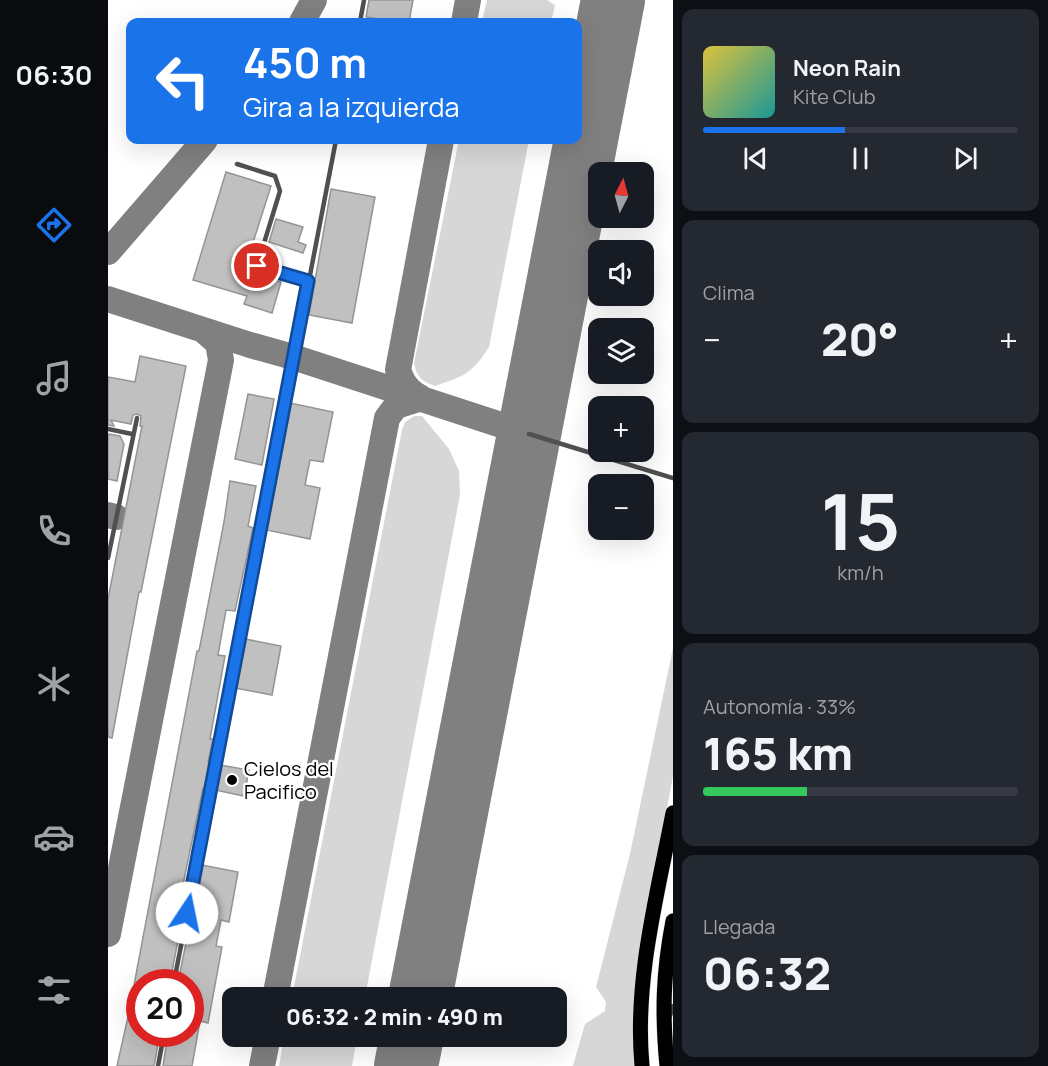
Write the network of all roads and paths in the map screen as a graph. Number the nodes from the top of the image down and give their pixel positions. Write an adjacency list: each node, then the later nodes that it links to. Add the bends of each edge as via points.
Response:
1 (364, 0): 2 (lane)
2 (361, 18)
3 (335, 144): 5 (lane)
4 (237, 164): 5 (lane, via 275,176 280,191 257,266)
5 (308, 281): 14 (lane)
6 (137, 418): 8 (lane)
7 (108, 429): 8 (lane)
8 (132, 434): 11 (lane)
9 (529, 434): 10 (lane)
10 (673, 478)
11 (108, 558)
12 (673, 813): 19 (main road, via 641,993)
13 (673, 921): 16 (main road, via 663,988)
14 (176, 969)
15 (673, 1006): 16 (lane)
16 (665, 1042): 20 (main road)
17 (162, 1047): 18 (lane)
18 (158, 1066)
19 (642, 1066)
20 (667, 1066)

